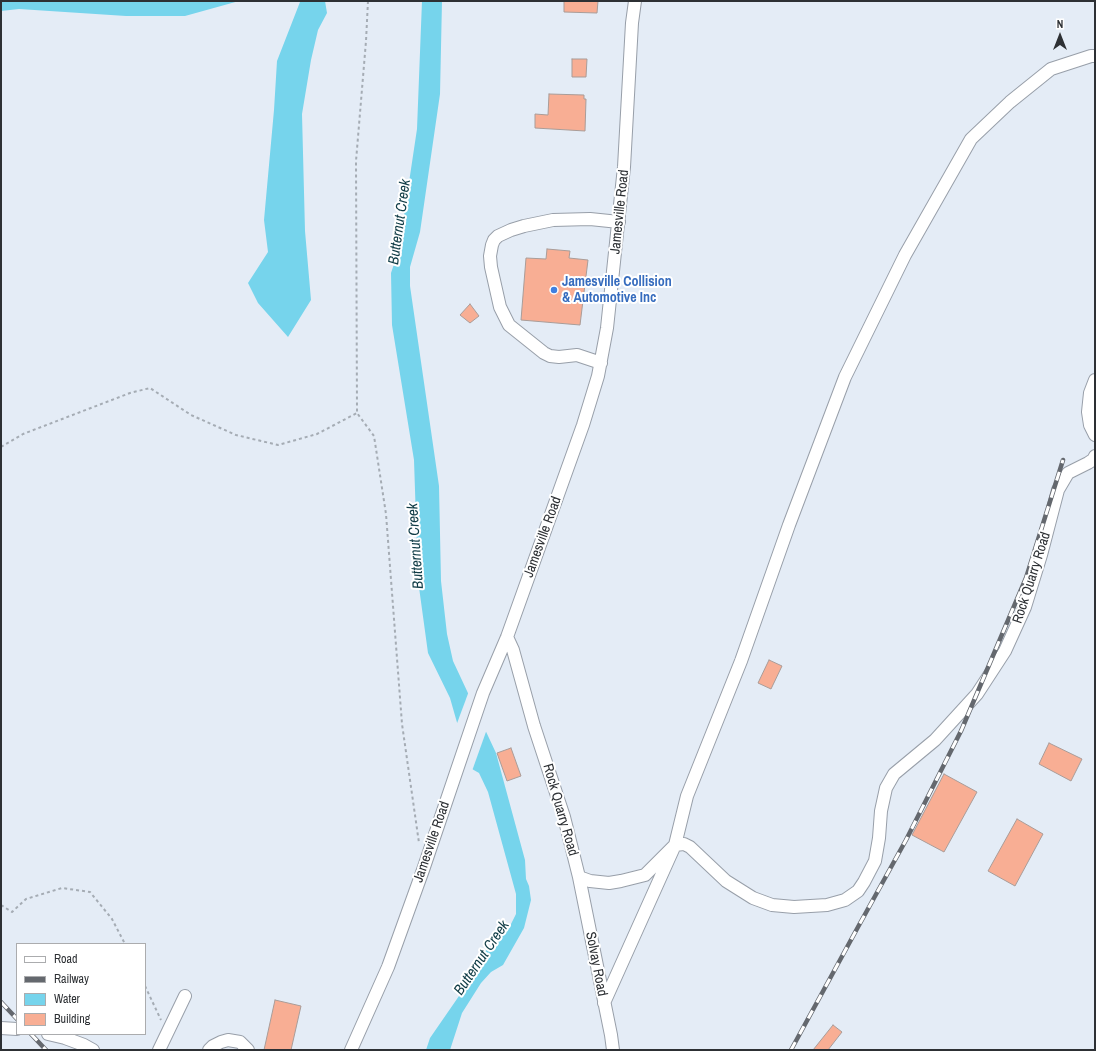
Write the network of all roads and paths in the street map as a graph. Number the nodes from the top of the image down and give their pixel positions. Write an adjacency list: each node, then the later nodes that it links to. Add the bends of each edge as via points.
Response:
1 (368, 1): 7 (path, via 356,161)
2 (635, 1): 4 (street, Jamesville Road)
3 (1095, 56): 12 (street, via 1050,69 971,138 905,255 845,377 789,525 742,661 687,796)
4 (619, 222): 5 (street, Jamesville Road, via 608,328); 5 (street, via 590,219 553,220 524,226 498,236 492,245 490,256 500,307 509,324 550,356 577,355)
5 (601, 363): 11 (street, Jamesville Road, via 583,425)
6 (1095, 380): 8 (street, via 1090,393 1088,412)
7 (357, 413): 9 (path, via 317,434 278,445 236,435 191,415 150,388 37,428); 13 (path, via 374,436 386,514 402,724)
8 (1095, 435)
9 (1, 447)
10 (1095, 456): 12 (street, Rock Quarry Road, via 1088,463 1068,473 1058,490 1025,607 1005,651 977,694 935,740 894,774 886,788 875,861 858,890 845,900 827,905 794,907 772,904 753,898 726,882 690,847 684,844)
11 (507, 637): 14 (street, Rock Quarry Road, via 564,817); 28 (street, Jamesville Road, via 484,693 388,967)
12 (675, 845): 14 (street, via 645,875 609,883); 19 (street)
13 (420, 847)
14 (579, 877): 19 (street, Solvay Road)
15 (1, 905): 16 (path, via 12,912 26,899 62,888 90,892 112,919)
16 (124, 943)
17 (146, 988): 22 (path)
18 (185, 996): 22 (street)
19 (604, 1003): 29 (street, Solvay Road)
20 (1, 1028): 21 (street)
21 (16, 1029)
22 (167, 1033): 25 (street)
23 (52, 1035): 24 (street)
24 (92, 1049)
25 (159, 1050)
26 (209, 1050): 27 (street, via 228,1040 240,1042)
27 (248, 1050)
28 (351, 1050)
29 (613, 1050)

